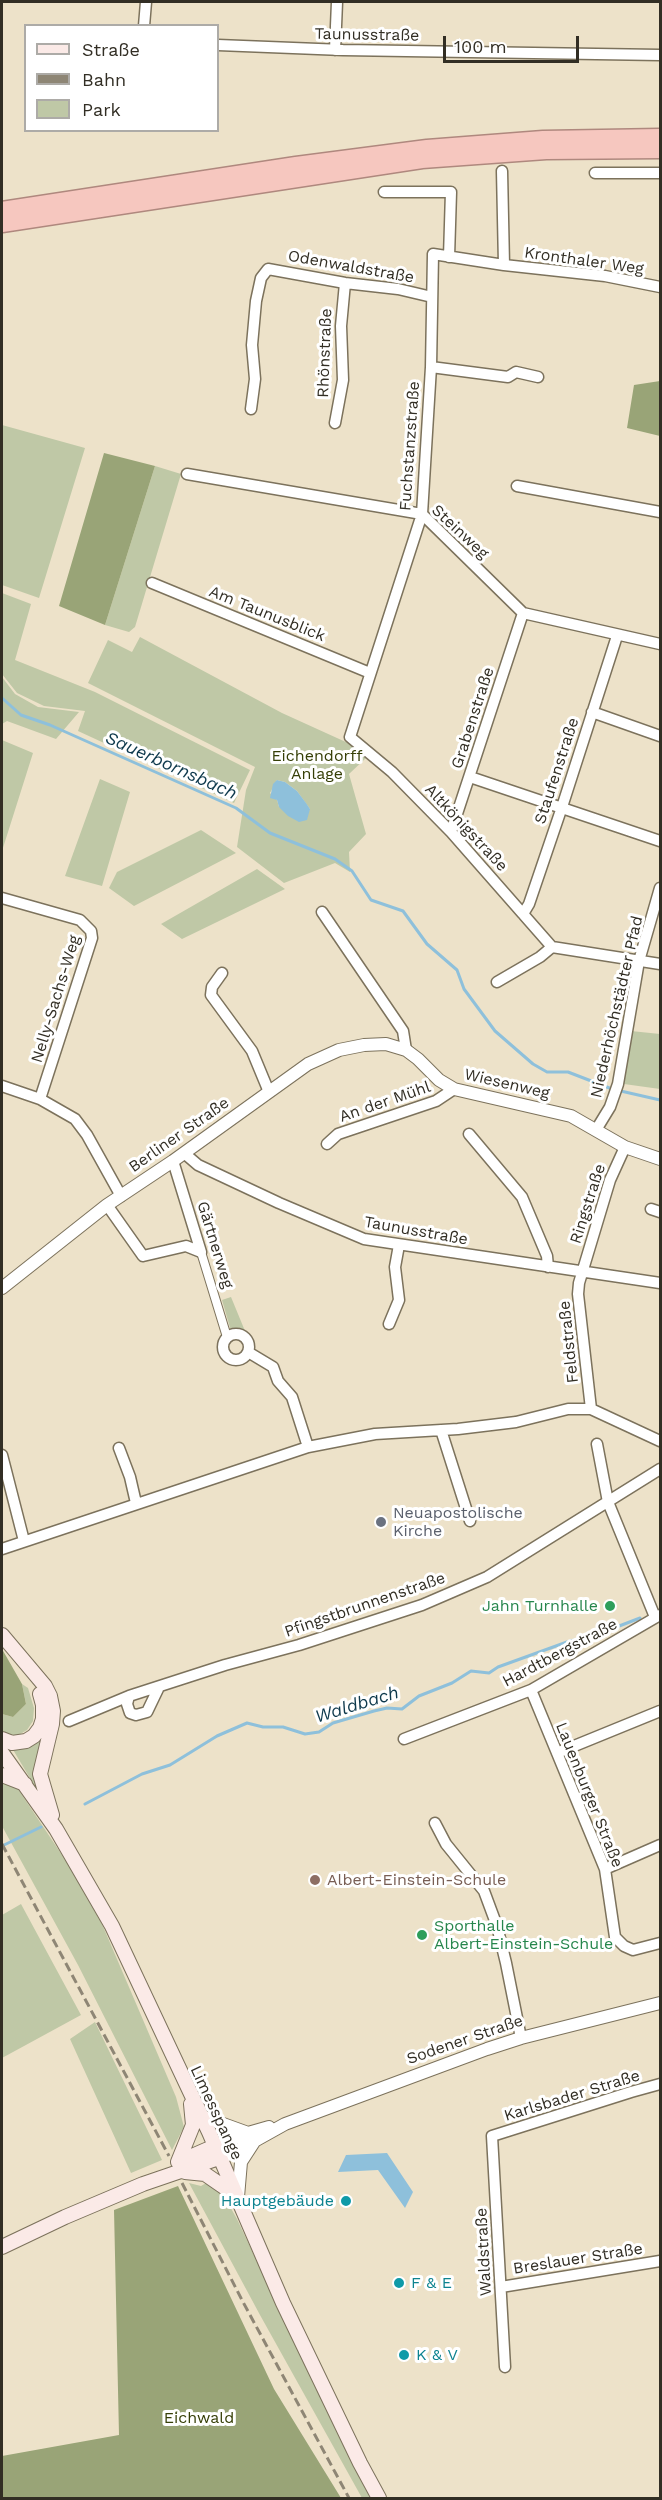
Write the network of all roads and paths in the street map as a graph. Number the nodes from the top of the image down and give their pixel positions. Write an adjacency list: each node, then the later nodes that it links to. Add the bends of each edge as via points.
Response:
1 (146, 2): 3 (street)
2 (337, 2): 5 (street)
3 (144, 24)
4 (219, 45): 5 (street, Taunusstraße)
5 (335, 50): 6 (street, Taunusstraße)
6 (660, 55)
7 (660, 137): 13 (highway, via 543,139 427,148)
8 (660, 150): 14 (highway, via 546,151 422,160)
9 (502, 171): 17 (street, Kronthaler Weg)
10 (595, 173): 11 (street)
11 (660, 173)
12 (384, 192): 16 (street, via 451,192)
13 (2, 210)
14 (2, 224)
15 (433, 254): 16 (street, Kronthaler Weg); 20 (street, Fuchstanzstraße)
16 (449, 257): 17 (street, Kronthaler Weg)
17 (504, 266): 19 (street, Kronthaler Weg, via 605,276)
18 (345, 283): 20 (street, Odenwaldstraße); 23 (street, Odenwaldstraße, via 273,268 266,271 257,293 253,323 255,379); 24 (street, Rhönstraße, via 341,326 343,380)
19 (660, 287)
20 (432, 297): 21 (street, Fuchstanzstraße)
21 (431, 367): 22 (street); 28 (street, Fuchstanzstraße)
22 (538, 377)
23 (251, 409)
24 (335, 423)
25 (187, 474): 28 (street, Steinweg)
26 (517, 486): 27 (street)
27 (660, 512)
28 (422, 514): 30 (street, Steinweg); 33 (street, Fuchstanzstraße)
29 (152, 583): 33 (street, Am Taunusblick)
30 (523, 613): 31 (street); 37 (street, Grabenstraße)
31 (617, 636): 32 (street); 34 (street, Staufenstraße)
32 (660, 644)
33 (370, 673): 36 (street, Fuchstanzstraße)
34 (592, 712): 35 (street); 38 (street, Staufenstraße)
35 (660, 736)
36 (350, 737): 39 (street, Altkönigstraße, via 392,772)
37 (470, 777): 38 (street); 39 (street, Grabenstraße)
38 (562, 807): 40 (street); 44 (street, Staufenstraße)
39 (451, 832): 44 (street, Altkönigstraße)
40 (660, 841)
41 (660, 888): 46 (street, Niederhöchstädter Pfad)
42 (2, 898): 54 (street, Nelly-Sachs-Weg, via 80,920 91,931)
43 (322, 912): 50 (street, via 403,1031)
44 (523, 914): 45 (street, Altkönigstraße)
45 (552, 947): 46 (street); 49 (street)
46 (639, 961): 47 (street); 55 (street, Niederhöchstädter Pfad, via 615,1095)
47 (660, 964)
48 (222, 973): 53 (street, via 211,995 252,1051)
49 (497, 982)
50 (406, 1050): 52 (street, Wiesenweg); 53 (street, Berliner Straße, via 386,1044 339,1050 308,1064)
51 (2, 1086): 54 (street)
52 (454, 1089): 55 (street, Wiesenweg, via 571,1116); 57 (street, An der Mühl, via 436,1101 338,1134)
53 (268, 1092): 59 (street, Berliner Straße)
54 (40, 1099): 62 (street, via 75,1119)
55 (596, 1130): 58 (street, Wiesenweg)
56 (470, 1134): 66 (street, via 522,1197)
57 (327, 1144)
58 (625, 1147): 60 (street); 67 (street, Ringstraße, via 610,1180)
59 (184, 1153): 61 (street, Berliner Straße); 64 (street, Taunusstraße, via 198,1165 279,1203 364,1239)
60 (660, 1159)
61 (173, 1161): 62 (street, Berliner Straße); 65 (street, Gärtnerweg)
62 (121, 1196): 63 (street, Berliner Straße)
63 (107, 1205): 65 (street, via 144,1256 186,1246); 69 (street, Berliner Straße)
64 (399, 1245): 66 (street, Taunusstraße); 70 (street, via 395,1267 399,1300)
65 (201, 1252): 71 (street, Gärtnerweg)
66 (548, 1267): 67 (street, Taunusstraße)
67 (582, 1272): 68 (street, Taunusstraße); 73 (street, Feldstraße, via 578,1294)
68 (660, 1283)
69 (2, 1288)
70 (389, 1324)
71 (228, 1337): 72 (street, via 245,1337); 72 (street, via 223,1348 229,1358 240,1359)
72 (248, 1352): 77 (street, via 273,1367 292,1397)
73 (591, 1409): 74 (street, via 568,1409 516,1422); 75 (street)
74 (441, 1430): 77 (street, via 394,1431); 83 (street)
75 (660, 1442)
76 (597, 1444): 81 (street)
77 (308, 1447): 82 (street)
78 (119, 1448): 82 (street)
79 (2, 1455): 84 (street)
80 (660, 1469): 81 (street, Pfingstbrunnenstraße)
81 (608, 1502): 86 (street); 89 (street, Pfingstbrunnenstraße, via 491,1575 422,1605)
82 (136, 1503): 84 (street)
83 (470, 1521)
84 (24, 1541): 85 (street)
85 (2, 1549)
86 (658, 1616): 90 (street, Hardtbergstraße)
87 (2, 1635): 88 (main road)
88 (23, 1660): 94 (main road, via 40,1693 43,1719 40,1728 26,1741 12,1743); 101 (main road, via 45,1686 53,1711 40,1774)
89 (159, 1687): 91 (street, Pfingstbrunnenstraße); 91 (street, via 152,1706 141,1715 127,1709)
90 (531, 1690): 95 (street, Hardtbergstraße); 97 (street, Lauenburger Straße)
91 (129, 1696): 93 (street, Pfingstbrunnenstraße)
92 (660, 1711): 97 (street)
93 (69, 1721)
94 (2, 1739)
95 (404, 1739)
96 (2, 1753): 99 (main road, Limesspange)
97 (557, 1753): 103 (street, Lauenburger Straße)
98 (2, 1775): 99 (main road)
99 (25, 1784): 101 (main road, Limesspange)
100 (435, 1823): 106 (street, via 446,1844 484,1891 506,1963)
101 (56, 1828): 108 (main road, Limesspange, via 112,1926)
102 (660, 1845): 103 (street)
103 (605, 1869): 104 (street, Lauenburger Straße, via 615,1937 633,1950)
104 (660, 1943)
105 (660, 2003): 106 (street, Sodener Straße)
106 (521, 2037): 110 (street, Sodener Straße)
107 (660, 2084): 111 (street, Karlsbader Straße)
108 (189, 2093): 109 (main road, Limesspange); 113 (main road, via 193,2125)
109 (201, 2116): 110 (street); 112 (main road, Limesspange)
110 (251, 2136): 112 (street, Sodener Straße, via 233,2153); 114 (street, via 242,2162)
111 (492, 2136): 117 (street, Waldstraße)
112 (217, 2152): 113 (main road); 114 (main road, Limesspange)
113 (179, 2167): 114 (main road, via 205,2174); 115 (main road)
114 (238, 2197): 119 (main road, Limesspange, via 283,2302)
115 (2, 2247)
116 (660, 2261): 117 (street, Breslauer Straße)
117 (501, 2287): 118 (street, Waldstraße)
118 (505, 2367)
119 (380, 2499)

